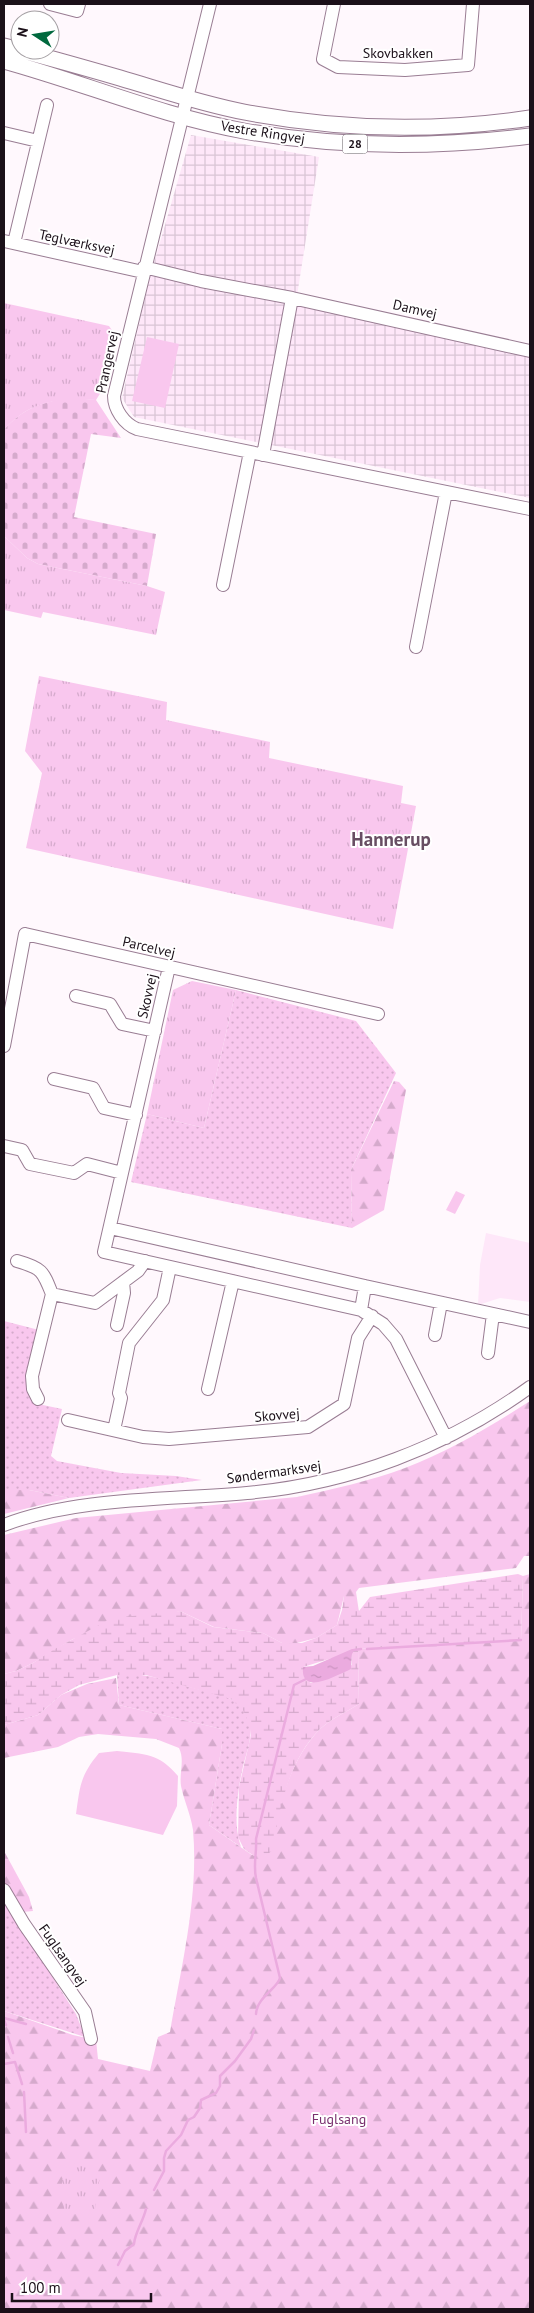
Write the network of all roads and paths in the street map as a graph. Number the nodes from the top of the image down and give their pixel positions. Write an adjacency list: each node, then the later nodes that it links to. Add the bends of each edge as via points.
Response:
1 (50, 4): 2 (street, via 77,11)
2 (79, 4)
3 (210, 4): 8 (street, Prangervej)
4 (334, 4): 5 (street, Skovbakken, via 323,59 338,67 405,70 468,65)
5 (472, 4)
6 (4, 46): 8 (main road, Vestre Ringvej / 28)
7 (4, 61): 10 (main road, Vestre Ringvej / 28)
8 (186, 98): 10 (street, Prangervej); 11 (main road, Vestre Ringvej / 28, via 244,112 362,126 458,126)
9 (47, 105): 14 (street)
10 (182, 116): 13 (main road, Vestre Ringvej / 28, via 243,131 360,144 459,144); 16 (street, Prangervej)
11 (530, 118)
12 (4, 133): 14 (street)
13 (530, 136)
14 (38, 141): 15 (street)
15 (9, 242): 16 (street, Teglværksvej)
16 (144, 269): 17 (street, Damvej); 19 (street, Prangervej, via 114,396 117,409 128,426 137,429)
17 (292, 298): 18 (street, Damvej); 20 (street)
18 (530, 351)
19 (250, 452): 20 (street, Prangervej); 23 (street)
20 (264, 455): 21 (street, Prangervej)
21 (446, 492): 22 (street, Prangervej); 24 (street)
22 (530, 508)
23 (223, 585)
24 (416, 646)
25 (169, 967): 27 (street, Parcelvej); 28 (street, Skovvej); 29 (street, Parcelvej, via 24,934)
26 (76, 996): 28 (street, Skovvej, via 110,1004 122,1024)
27 (378, 1014)
28 (155, 1031): 31 (street, Skovvej)
29 (4, 1046)
30 (54, 1079): 31 (street, via 93,1088 104,1108)
31 (136, 1115): 33 (street, Skovvej)
32 (4, 1146): 33 (street, via 22,1150 30,1164 74,1173 87,1164)
33 (122, 1173): 34 (street, Skovvej)
34 (110, 1228): 36 (street, Skovvej, via 104,1252); 40 (street)
35 (17, 1261): 41 (street, via 44,1273)
36 (145, 1261): 37 (street, Skovvej); 39 (street)
37 (170, 1267): 38 (street, Skovvej); 53 (street, via 163,1300 129,1342)
38 (233, 1281): 43 (street, Skovvej); 50 (street)
39 (123, 1282): 41 (street, via 95,1303); 46 (street, via 124,1293)
40 (365, 1286): 42 (street); 43 (street, Skovvej)
41 (52, 1294): 51 (street, via 32,1376)
42 (441, 1303): 44 (street); 47 (street)
43 (366, 1313): 53 (street, Skovvej, via 344,1404 308,1427 169,1439); 54 (street, Skovvej, via 383,1324 396,1339)
44 (493, 1314): 45 (street); 48 (street)
45 (530, 1322)
46 (117, 1325)
47 (435, 1335)
48 (488, 1353)
49 (530, 1387): 54 (street, Søndermarksvej)
50 (208, 1389)
51 (38, 1399)
52 (68, 1420): 53 (street, Skovvej)
53 (114, 1430)
54 (446, 1438): 55 (street, Søndermarksvej, via 391,1461 303,1485 248,1493 75,1507 37,1514)
55 (4, 1525)
56 (4, 1890): 57 (street, Fuglsangvej, via 85,2012)
57 (91, 2039)

